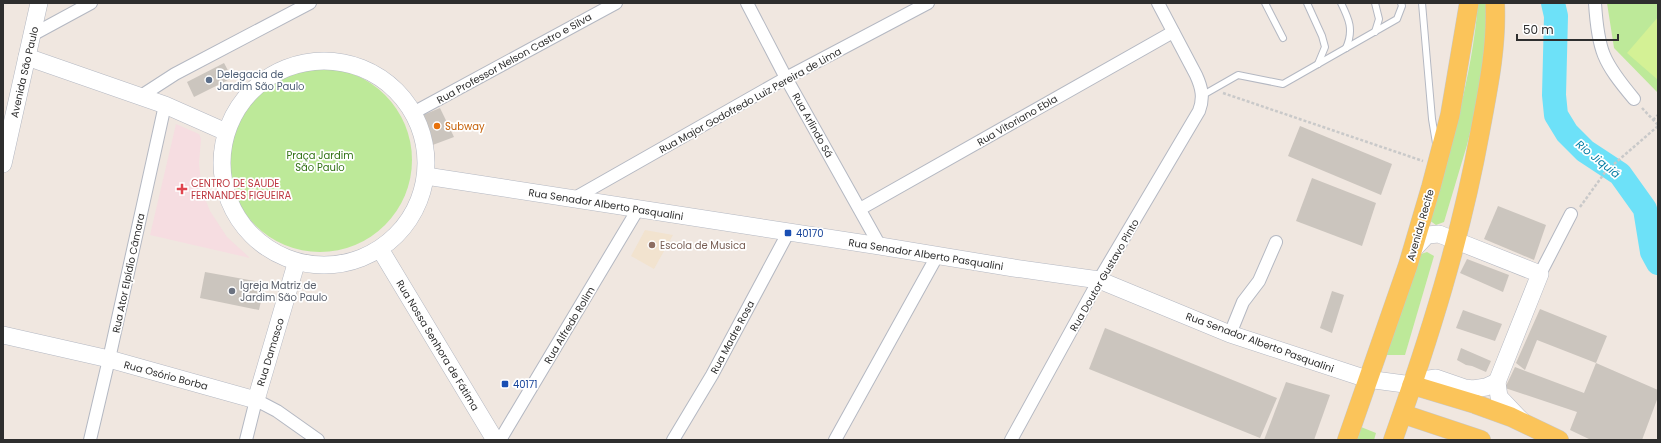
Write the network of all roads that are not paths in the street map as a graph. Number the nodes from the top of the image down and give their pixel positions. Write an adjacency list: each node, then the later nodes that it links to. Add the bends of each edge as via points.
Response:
1 (39, 3): 19 (street, Avenida São Paulo)
2 (91, 3): 19 (street)
3 (310, 3): 25 (street, via 175,74)
4 (616, 3): 29 (street, Rua Professor Nelson Castro e Silva)
5 (747, 3): 24 (street, Rua Arlindo Sá)
6 (928, 3): 24 (street, Rua Major Godofredo Luiz Pereira de Lima)
7 (1158, 3): 17 (street)
8 (1265, 3): 20 (lane)
9 (1307, 3): 23 (lane, via 1322,36 1324,47)
10 (1341, 3): 21 (lane, via 1351,34)
11 (1375, 3): 18 (lane, via 1379,19)
12 (1401, 3): 18 (lane, via 1397,19)
13 (1469, 3): 32 (main road, Avenida Recife, via 1450,115)
14 (1495, 3): 40 (main road, via 1496,28 1489,80 1474,167)
15 (1595, 3): 27 (street, via 1602,53 1617,78)
16 (1422, 6): 32 (lane)
17 (1173, 32): 26 (street, via 1196,75); 37 (street, Rua Vitoriano Ebla)
18 (1374, 32): 21 (lane)
19 (32, 35): 22 (street, Avenida São Paulo)
20 (1283, 38)
21 (1346, 48): 23 (lane)
22 (27, 58): 25 (street); 30 (street, Avenida São Paulo)
23 (1318, 64): 26 (lane, via 1284,84 1238,75)
24 (786, 78): 35 (street, Rua Major Godofredo Luiz Pereira de Lima); 37 (street, Rua Arlindo Sá)
25 (141, 96): 28 (street)
26 (1203, 96): 48 (street, Rua Doutor Gustavo Pinto, via 1199,111)
27 (1634, 98)
28 (165, 105): 31 (street); 51 (street, Rua Ator Elpídio Câmara)
29 (413, 113): 31 (street, via 399,91 368,71 338,62 309,61 275,72 256,85 240,102); 34 (street, via 425,143)
30 (8, 118): 33 (street, Avenida São Paulo)
31 (226, 132): 46 (street, via 221,176 230,205 247,231 270,251)
32 (1438, 161): 44 (main road, Avenida Recife)
33 (3, 164)
34 (426, 176): 35 (street, Rua Senador Alberto Pasqualini); 43 (street, via 417,207 399,234)
35 (573, 198): 36 (street, Rua Senador Alberto Pasqualini)
36 (638, 209): 39 (street, Rua Senador Alberto Pasqualini); 63 (street, Rua Alfredo Rolim)
37 (860, 209): 42 (street, Rua Arlindo Sá)
38 (1570, 214): 47 (street)
39 (788, 233): 42 (street, Rua Senador Alberto Pasqualini); 64 (street, Rua Madre Rosa, via 712,375)
40 (1456, 240): 44 (street, via 1432,233 1423,238); 47 (street); 54 (main road, via 1439,303)
41 (1276, 242): 49 (street, via 1259,281 1243,302)
42 (880, 246): 45 (street, Rua Senador Alberto Pasqualini)
43 (380, 249): 46 (street, via 350,263 314,266); 62 (street, Rua Nossa Senhora de Fátima)
44 (1412, 251): 52 (main road, Avenida Recife)
45 (937, 256): 48 (street, Rua Senador Alberto Pasqualini); 65 (street)
46 (296, 264): 55 (street, Rua Damasco)
47 (1540, 274): 53 (street)
48 (1099, 280): 49 (street, Rua Senador Alberto Pasqualini); 66 (street, Rua Doutor Gustavo Pinto)
49 (1230, 334): 52 (street, Rua Senador Alberto Pasqualini)
50 (3, 335): 51 (street, Rua Osório Borba)
51 (109, 359): 55 (street, Rua Osório Borba); 59 (street, Rua Ator Elpídio Câmara)
52 (1367, 379): 54 (street, Rua Senador Alberto Pasqualini); 67 (main road, Avenida Recife)
53 (1497, 382): 54 (street, via 1473,389 1429,378); 57 (street, via 1500,400)
54 (1412, 385): 56 (main road); 57 (main road, via 1476,404)
55 (256, 400): 60 (street, Rua Damasco); 61 (street, Rua Osório Borba, via 277,411)
56 (1403, 414): 58 (main road); 68 (main road)
57 (1528, 426): 69 (main road)
58 (1477, 439)
59 (90, 440)
60 (246, 440)
61 (318, 440)
62 (495, 440)
63 (500, 440)
64 (673, 440)
65 (835, 440)
66 (1011, 440)
67 (1347, 440)
68 (1394, 440)
69 (1559, 440)

